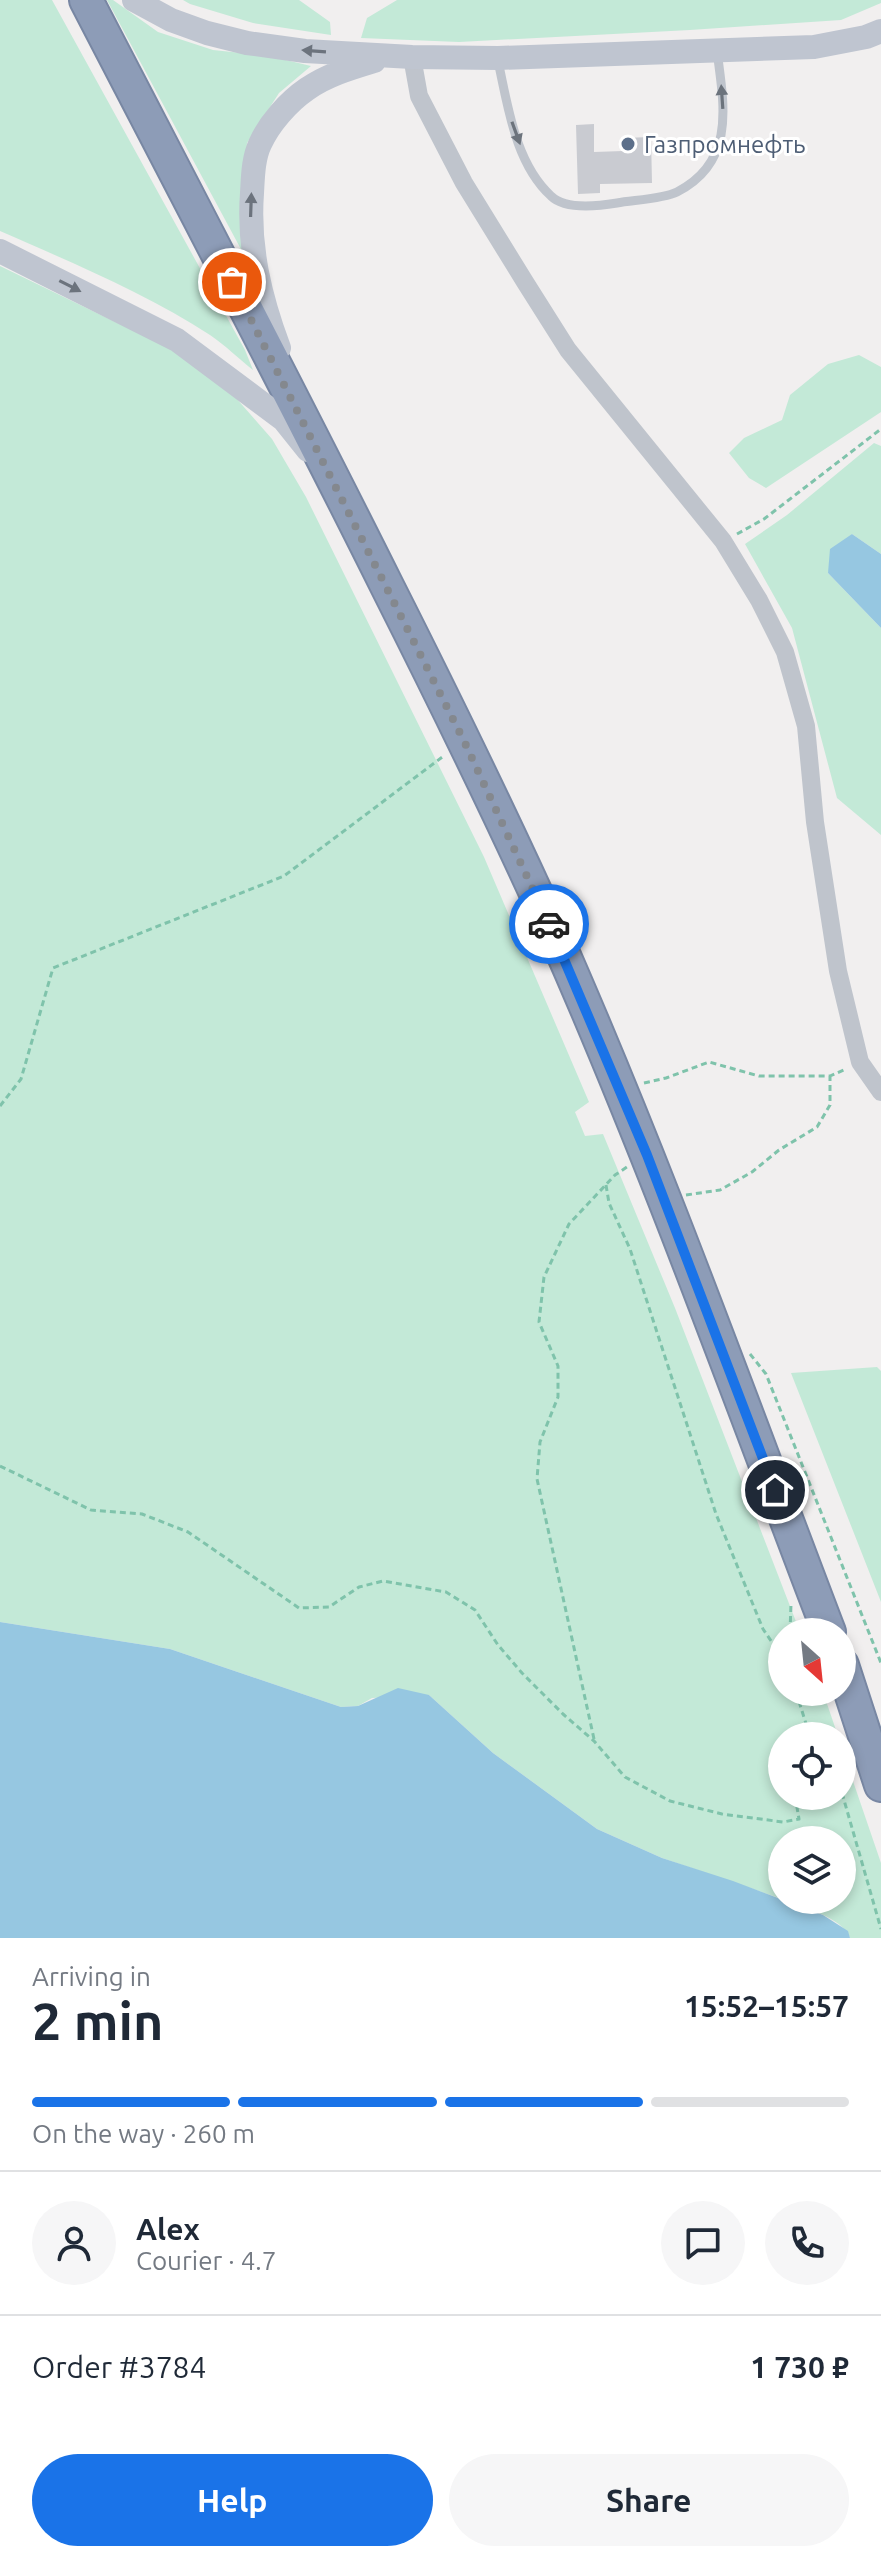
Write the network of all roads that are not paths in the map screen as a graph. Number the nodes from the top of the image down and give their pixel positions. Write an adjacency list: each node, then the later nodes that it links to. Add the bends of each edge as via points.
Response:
1 (86, 0): 8 (highway)
2 (134, 0): 5 (main road, one-way to 2, via 247,43 171,20)
3 (881, 31): 4 (main road, via 814,47)
4 (717, 51): 6 (main road); 6 (lane, one-way to 4, via 511,120 535,178 554,199 606,205 675,193 706,172 722,140)
5 (402, 56): 6 (main road); 8 (main road, one-way to 5, via 250,235 253,170 260,144 282,111 306,89 335,73); 10 (street, via 464,183 546,316 723,541 785,652 806,726 838,971 860,1062)
6 (498, 58)
7 (0, 251): 9 (main road, one-way to 9, via 177,340 241,386 284,420)
8 (288, 389): 9 (highway)
9 (352, 516): 11 (highway, via 555,936 665,1199)
10 (881, 1092)
11 (824, 1618)
12 (855, 1706): 13 (highway)
13 (881, 1785)

